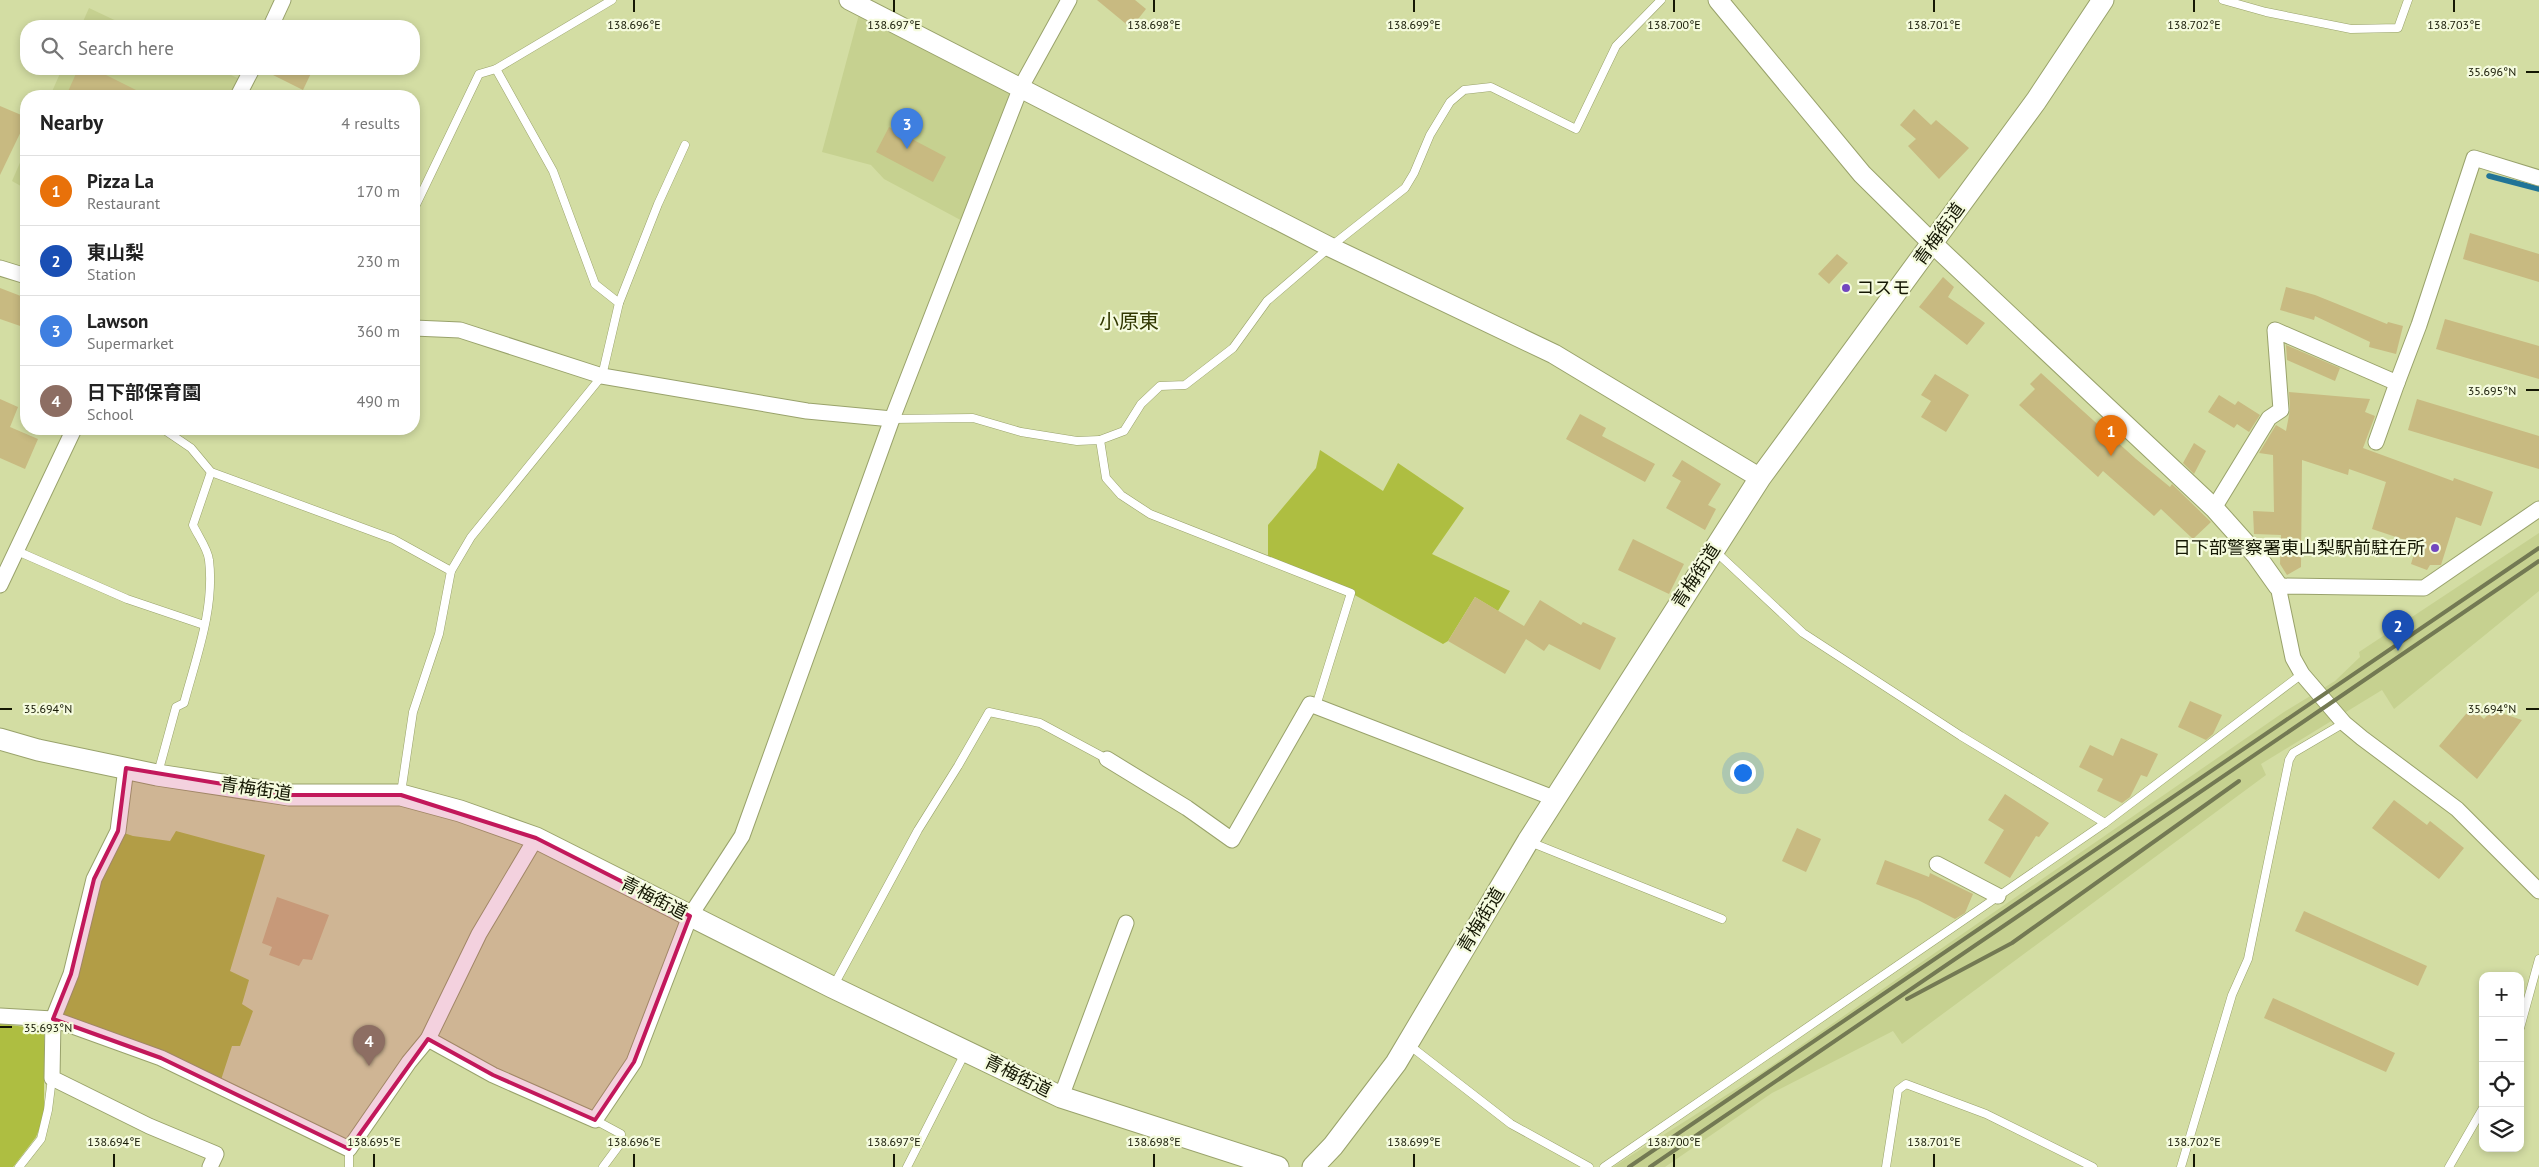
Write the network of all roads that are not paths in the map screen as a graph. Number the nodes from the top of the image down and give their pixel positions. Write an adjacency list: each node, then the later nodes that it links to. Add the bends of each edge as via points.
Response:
1 (283, 0): 10 (street)
2 (612, 0): 11 (lane)
3 (849, 0): 13 (street)
4 (1070, 0): 13 (street)
5 (1661, 0): 19 (lane, via 1616,46 1576,129 1491,87 1464,90 1450,102 1430,135 1405,188)
6 (1718, 0): 18 (street, via 1862,174)
7 (2103, 0): 18 (main road, 青梅街道, via 2036,101)
8 (2223, 0): 9 (lane, via 2351,29 2398,28)
9 (2408, 0)
10 (274, 20)
11 (496, 69): 17 (lane, via 479,74); 22 (lane, via 553,171 596,284)
12 (249, 75): 14 (street)
13 (1022, 87): 19 (street); 26 (street)
14 (241, 90)
15 (685, 146): 22 (lane)
16 (2539, 178): 25 (street, via 2474,158)
17 (420, 197)
18 (1932, 243): 32 (main road, 青梅街道); 33 (street)
19 (1330, 247): 29 (lane, via 1267,301 1232,348 1186,385 1160,386 1141,404 1124,431); 32 (street, via 1554,354)
20 (0, 268): 21 (street)
21 (20, 274)
22 (619, 303): 24 (lane)
23 (420, 328): 24 (street, via 460,330)
24 (602, 376): 26 (street, via 807,411); 37 (lane, via 471,537)
25 (2397, 382): 30 (street); 33 (street, via 2275,330 2281,410 2269,418)
26 (892, 419): 29 (lane, via 973,418 1021,432); 56 (street, via 742,836)
27 (71, 435): 36 (street)
28 (171, 435): 31 (lane, via 191,448)
29 (1100, 440): 42 (lane, via 1106,478 1120,495 1150,514 1350,593)
30 (2376, 442)
31 (211, 472): 37 (lane, via 393,539); 40 (lane, via 193,525 209,558)
32 (1760, 478): 35 (main road, 青梅街道)
33 (2214, 508): 39 (street, via 2256,555)
34 (2539, 509): 39 (street, via 2424,588)
35 (1713, 549): 49 (main road, 青梅街道); 50 (lane, via 1803,633 1961,736)
36 (17, 551): 38 (street); 40 (lane, via 126,599)
37 (452, 570): 48 (lane, via 440,634 413,712)
38 (2, 576)
39 (2278, 586): 41 (street, via 2293,658)
40 (204, 625): 47 (lane, via 184,703 176,707)
41 (2302, 674): 43 (street); 50 (lane)
42 (1316, 706): 45 (street, via 1310,704 1232,840); 49 (street)
43 (2344, 722): 54 (street, via 2457,809); 83 (lane, via 2293,753 2289,760 2248,959 2232,995)
44 (0, 739): 46 (main road, 青梅街道)
45 (1107, 759): 60 (lane, via 1040,723 989,712 918,830)
46 (126, 768): 47 (main road, 青梅街道); 63 (street, via 118,830 94,879 71,974)
47 (157, 775): 48 (main road, 青梅街道, via 289,795)
48 (401, 795): 51 (main road, 青梅街道, via 460,811)
49 (1556, 799): 52 (main road, 青梅街道)
50 (2105, 823): 55 (lane)
51 (536, 838): 56 (main road, 青梅街道); 64 (street, via 479,934)
52 (1528, 841): 57 (lane); 65 (main road, 青梅街道)
53 (1938, 864): 55 (street)
54 (2539, 891)
55 (1998, 896): 80 (lane)
56 (690, 916): 60 (main road, 青梅街道); 70 (street, via 634,1062)
57 (1722, 919)
58 (1126, 923): 68 (street)
59 (2539, 959): 62 (lane)
60 (832, 987): 66 (main road, 青梅街道)
61 (0, 1016): 63 (street)
62 (2523, 1017)
63 (53, 1018): 67 (street); 71 (street, via 161,1058)
64 (428, 1039): 70 (street, via 493,1075); 71 (street)
65 (1407, 1044): 78 (main road, 青梅街道, via 1333,1146); 79 (lane, via 1511,1124)
66 (967, 1050): 68 (main road, 青梅街道); 76 (lane)
67 (52, 1078): 72 (lane, via 40,1139); 73 (street, via 149,1126 216,1154)
68 (1061, 1097): 77 (main road, 青梅街道)
69 (2479, 1115): 84 (lane)
70 (595, 1120): 75 (lane, via 622,1134 620,1144)
71 (349, 1148): 74 (lane)
72 (19, 1167)
73 (210, 1167)
74 (349, 1167)
75 (603, 1167)
76 (907, 1167)
77 (1278, 1167)
78 (1313, 1167)
79 (1589, 1167)
80 (1604, 1167)
81 (1886, 1167): 82 (lane, via 1898,1090 1906,1084 1986,1114)
82 (2093, 1167)
83 (2181, 1167)
84 (2448, 1167)

